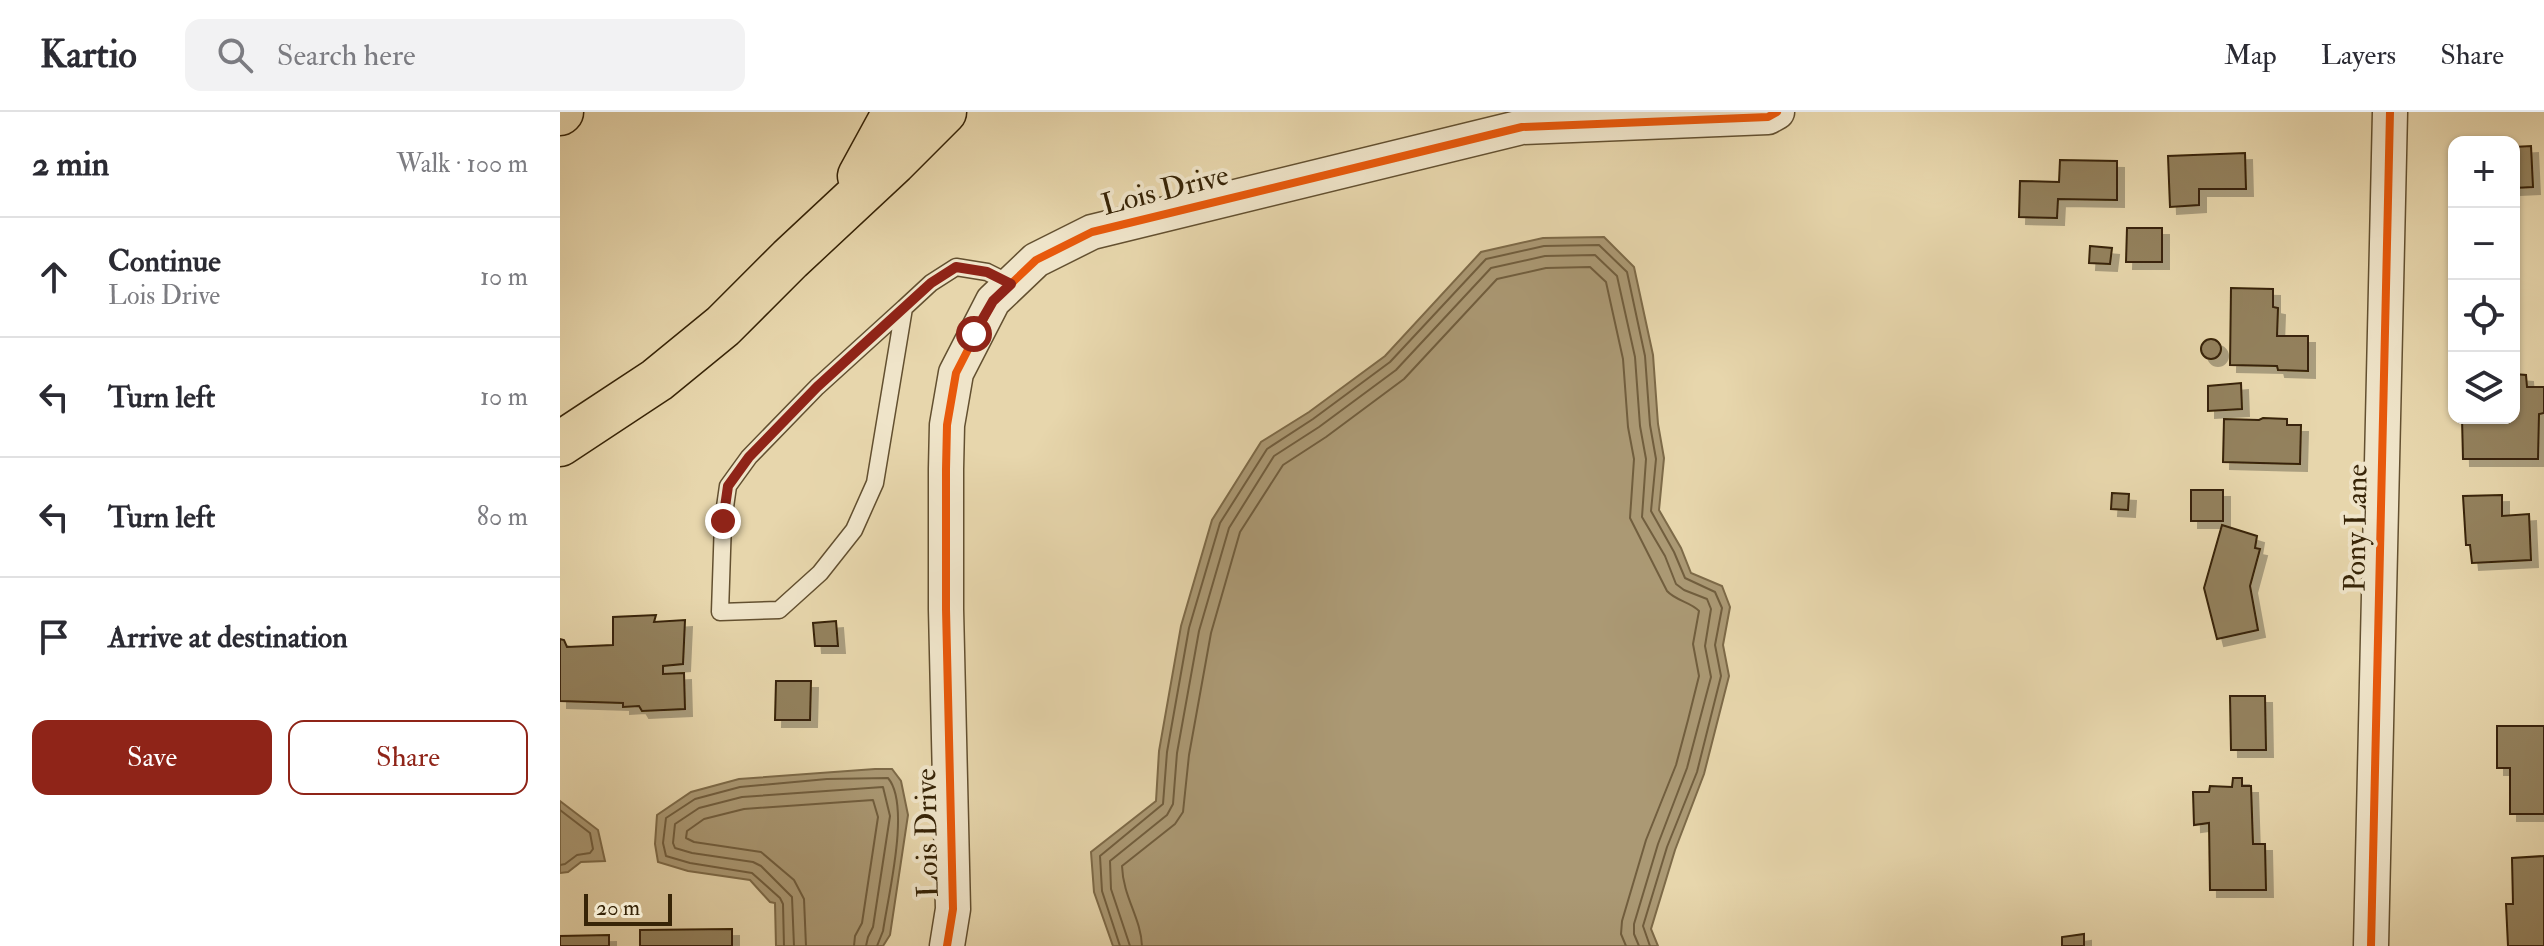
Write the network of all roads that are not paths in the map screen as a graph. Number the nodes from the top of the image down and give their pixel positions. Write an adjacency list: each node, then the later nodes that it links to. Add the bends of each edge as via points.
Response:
1 (895, 112): 5 (highway)
2 (944, 112): 5 (highway)
3 (1777, 112): 6 (street, Lois Drive, via 1768,117 1522,127 1092,232 1036,260)
4 (2390, 112): 10 (street, Pony Lane)
5 (841, 209): 8 (highway, via 723,326 657,380)
6 (1011, 284): 7 (lane, via 987,272 956,267); 9 (street, Lois Drive, via 993,301 956,373 947,425 953,909)
7 (904, 308): 7 (lane, via 875,483 854,530 820,573 779,610 720,612 728,486 817,387)
8 (560, 444)
9 (947, 946)
10 (2371, 946)

